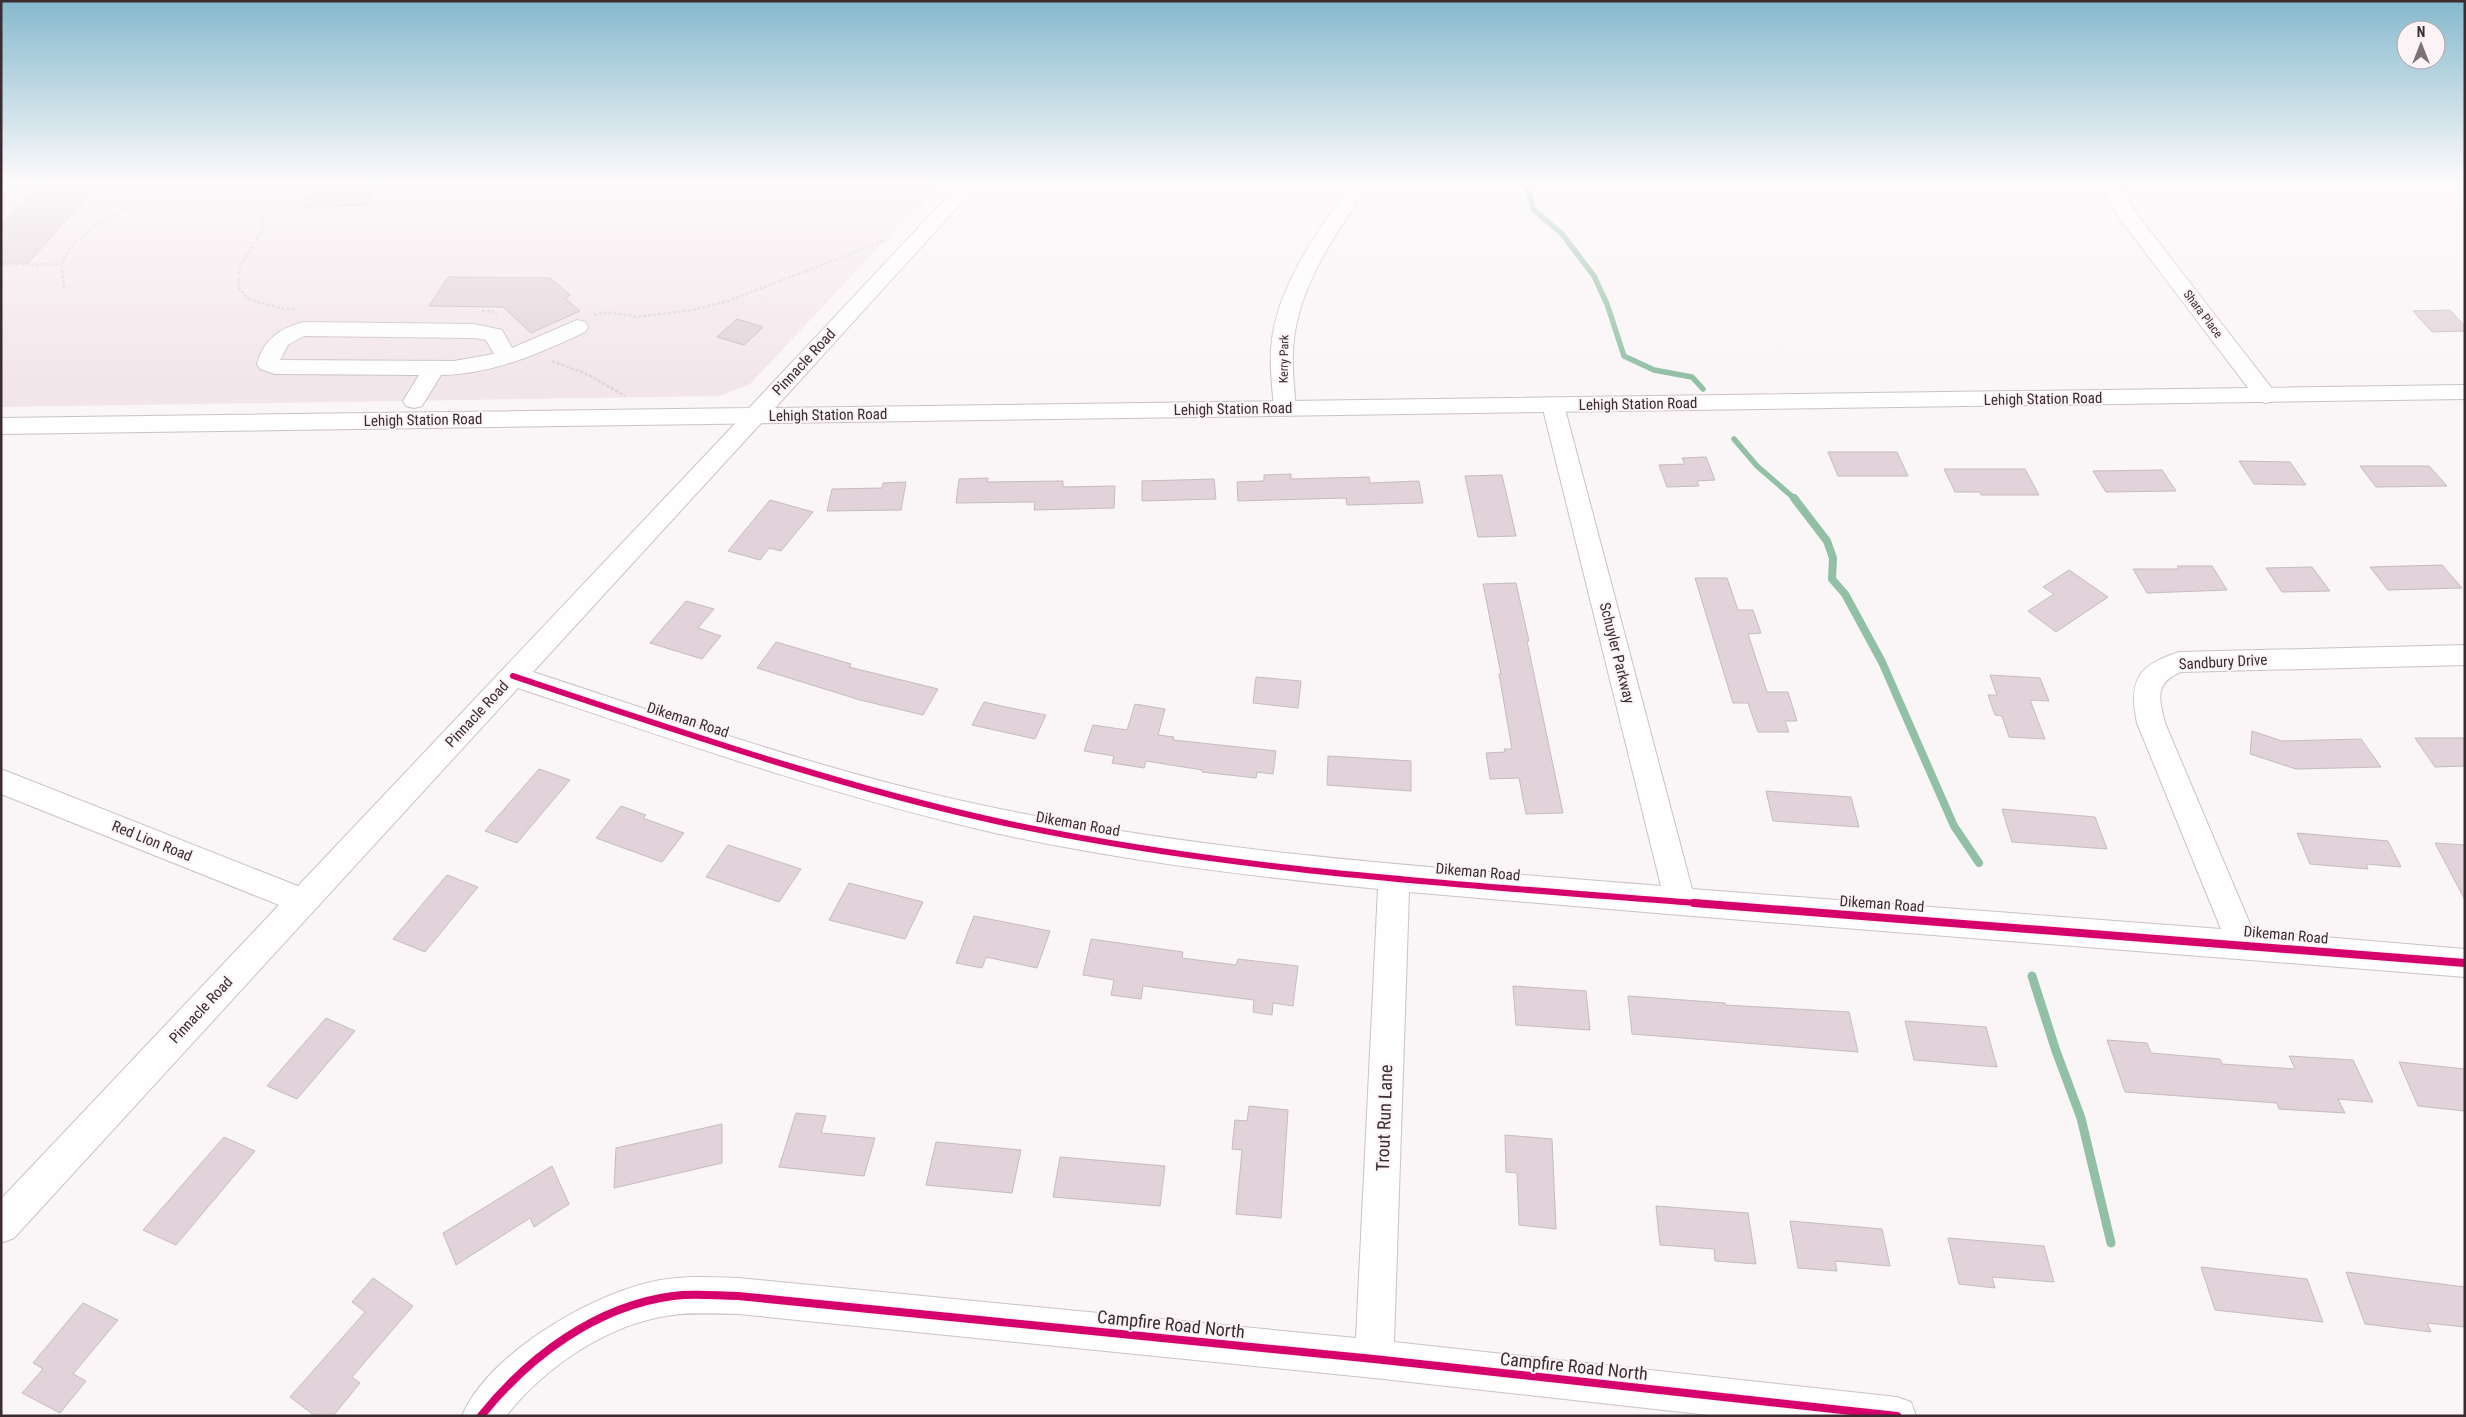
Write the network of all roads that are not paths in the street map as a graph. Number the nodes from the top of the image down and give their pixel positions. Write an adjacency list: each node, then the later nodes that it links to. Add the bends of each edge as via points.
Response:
1 (912, 246): 12 (street, Pinnacle Road)
2 (1319, 246): 11 (street, Kerry Park, via 1285,328 1282,363)
3 (2151, 246): 8 (street, Shara Place)
4 (584, 322): 5 (street)
5 (507, 357): 6 (street, via 482,366); 6 (street, via 494,335 474,330 304,329 283,337 270,355 268,364 275,367)
6 (434, 368): 9 (street)
7 (2465, 392): 8 (street, Lehigh Station Road)
8 (2266, 396): 10 (street, Lehigh Station Road)
9 (414, 401)
10 (1553, 405): 11 (street, Lehigh Station Road); 19 (street, Schuyler Parkway)
11 (1285, 408): 12 (street, Lehigh Station Road)
12 (755, 416): 13 (street, Lehigh Station Road); 15 (street, Pinnacle Road)
13 (1, 426)
14 (2465, 655): 20 (street, Sandbury Drive, via 2179,662 2163,667 2153,675 2146,685 2144,697 2151,723)
15 (513, 676): 17 (street, Dikeman Road, via 784,764 956,812 1064,835 1174,853); 18 (street, Pinnacle Road)
16 (1, 781): 18 (street, Red Lion Road)
17 (1394, 877): 19 (street, Dikeman Road); 23 (street, Trout Run Lane)
18 (302, 901): 22 (street, Pinnacle Road)
19 (1680, 902): 20 (street, Dikeman Road)
20 (2242, 943): 21 (street, Dikeman Road)
21 (2465, 963)
22 (1, 1225)
23 (1374, 1359): 24 (street, Campfire Road North, via 738,1296 673,1296 616,1311 572,1335 528,1364 497,1393); 25 (street, Campfire Road North)
24 (480, 1416)
25 (1897, 1416)

